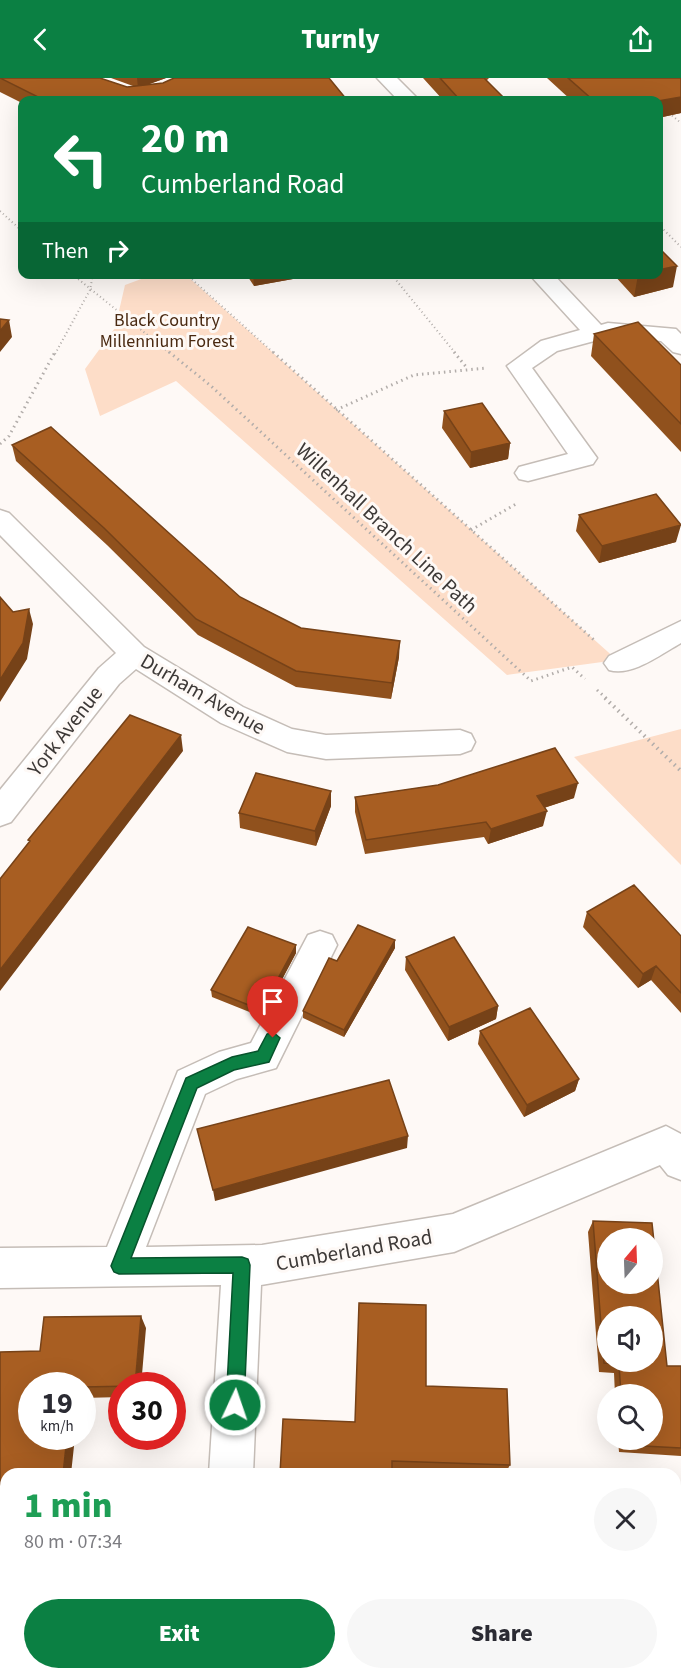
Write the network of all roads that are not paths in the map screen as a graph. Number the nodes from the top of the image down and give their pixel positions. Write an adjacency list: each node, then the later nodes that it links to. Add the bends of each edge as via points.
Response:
1 (387, 78): 2 (street)
2 (405, 96)
3 (545, 279): 4 (street)
4 (596, 333): 5 (street, via 608,330 668,334); 6 (street, via 549,346 519,366 584,458)
5 (681, 347)
6 (528, 473)
7 (0, 519): 9 (street, Durham Avenue)
8 (681, 631): 10 (street)
9 (134, 654): 11 (street, Durham Avenue, via 232,715 287,740 326,747); 12 (street, York Avenue, via 109,676)
10 (626, 660)
11 (460, 742)
12 (0, 813)
13 (320, 945): 16 (street, via 263,1057 232,1064 191,1083)
14 (681, 1162): 15 (street, Cumberland Road, via 666,1144 454,1233)
15 (242, 1265): 16 (street, Cumberland Road); 18 (street)
16 (119, 1266): 17 (street, Cumberland Road)
17 (0, 1268)
18 (231, 1468)

